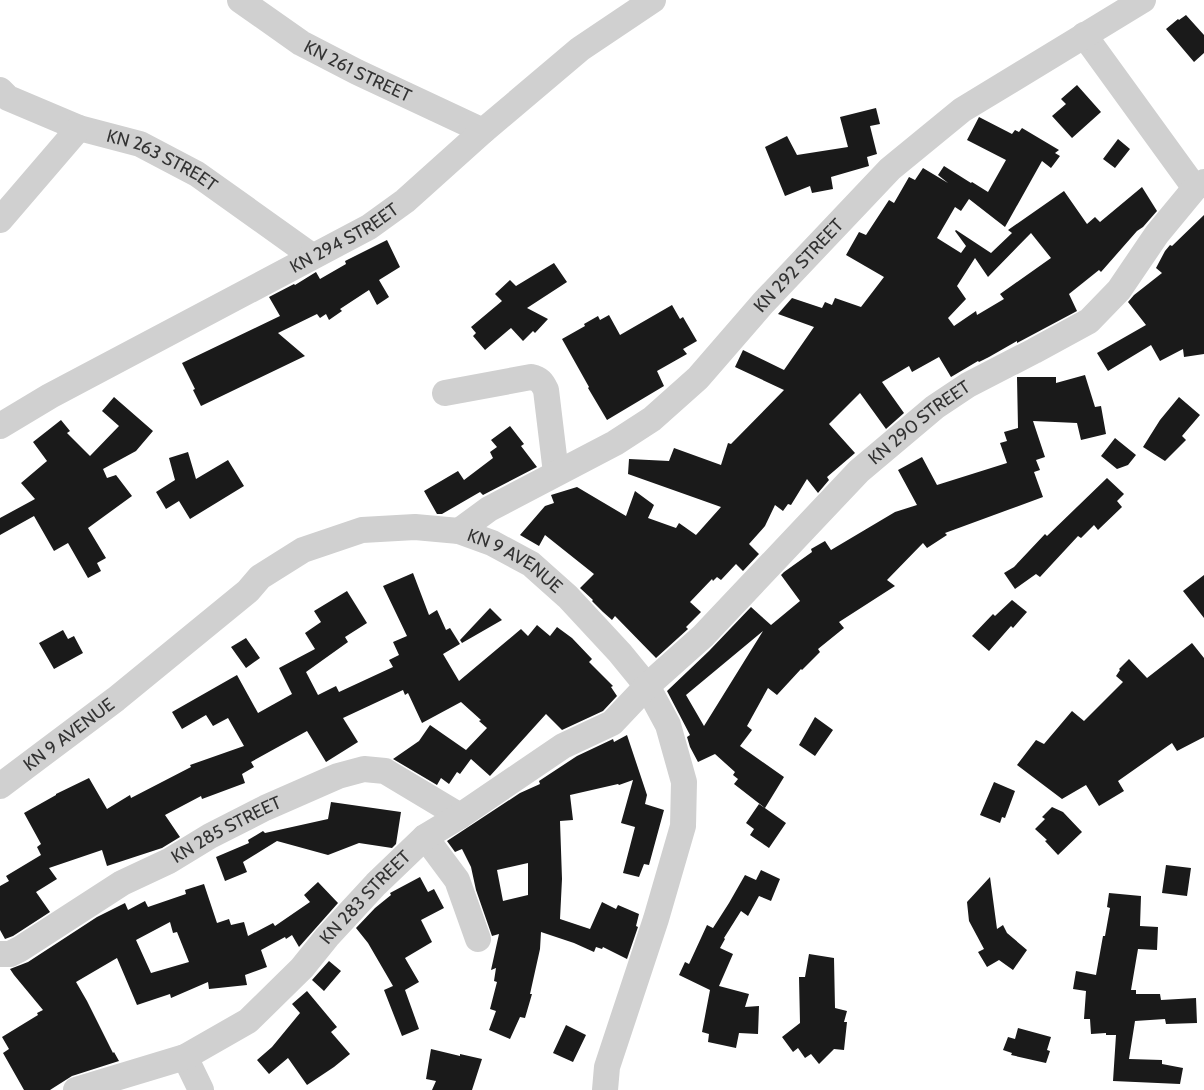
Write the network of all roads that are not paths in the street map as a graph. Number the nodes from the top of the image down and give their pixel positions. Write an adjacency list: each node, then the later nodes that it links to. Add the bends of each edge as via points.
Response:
1 (240, 0): 7 (street, KN 261 STREET, via 301,43)
2 (653, 0): 7 (street, KN 294 STREET, via 580,50)
3 (1143, 0): 4 (street, KN 292 STREET)
4 (1084, 35): 8 (street); 13 (street, KN 292 STREET, via 962,110 899,162 763,303 698,378 652,418)
5 (0, 90): 6 (street, KN 263 STREET, via 8,98)
6 (79, 128): 9 (street); 10 (street, KN 263 STREET, via 140,144 197,174)
7 (483, 131): 10 (street, KN 294 STREET, via 405,201 369,227)
8 (1200, 185): 15 (street, KN 290 STREET, via 1157,234 1119,290 1089,321 934,407 859,471 703,636)
9 (0, 220)
10 (312, 256): 12 (street, KN 294 STREET)
11 (445, 393): 13 (street, via 531,377 538,379 546,390)
12 (0, 426)
13 (556, 473): 14 (street, KN 292 STREET, via 489,509)
14 (459, 531): 15 (street, KN 9 AVENUE, via 531,564 568,597); 16 (street, KN 9 AVENUE, via 415,527 362,530 303,550 260,577 116,699)
15 (647, 686): 17 (street, KN 283 STREET, via 612,723 563,746); 24 (street, KN 9 AVENUE, via 668,725 684,782 683,826 607,1067)
16 (0, 786)
17 (460, 816): 18 (street, KN 283 STREET); 20 (street, KN 285 STREET, via 385,771 364,769 338,776 210,836 122,883 20,949)
18 (425, 837): 19 (street, via 457,880); 21 (street, KN 283 STREET, via 248,1020)
19 (478, 939)
20 (0, 954)
21 (185, 1056): 22 (street, KN 283 STREET); 23 (street)
22 (76, 1090)
23 (201, 1090)
24 (604, 1090)

